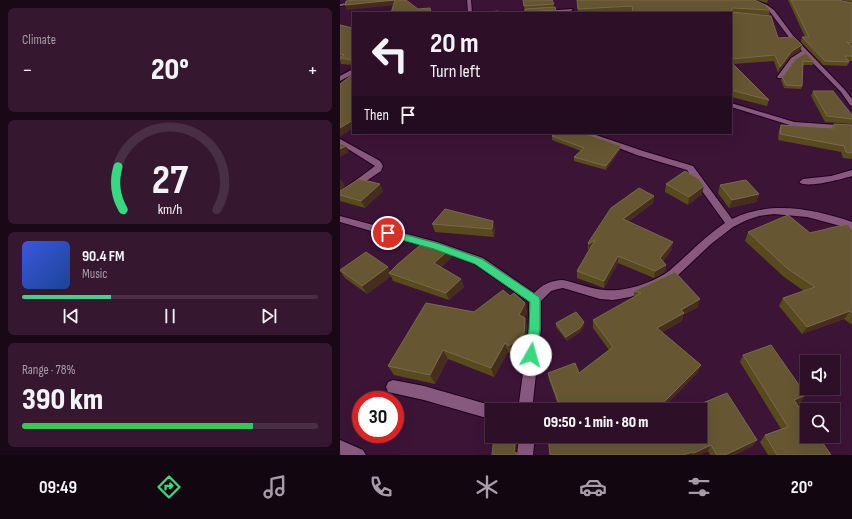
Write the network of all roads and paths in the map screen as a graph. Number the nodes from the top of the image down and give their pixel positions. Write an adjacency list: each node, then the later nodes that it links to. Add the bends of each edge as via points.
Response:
1 (374, 0): 4 (street)
2 (469, 0): 6 (street)
3 (750, 0): 9 (street, via 772,11)
4 (340, 5)
5 (571, 10): 7 (street)
6 (470, 12)
7 (540, 12)
8 (769, 18): 9 (street)
9 (776, 19): 10 (street)
10 (805, 52): 12 (street, via 793,58); 14 (street, via 843,91)
11 (352, 72): 13 (street)
12 (780, 77)
13 (340, 79)
14 (852, 104)
15 (732, 105): 16 (street, via 793,124)
16 (852, 128)
17 (588, 134): 23 (street, via 690,168)
18 (340, 142): 21 (street, via 379,166 378,170)
19 (852, 173): 20 (street, via 832,179)
20 (803, 182)
21 (340, 196)
22 (340, 219): 25 (street, via 437,246 479,261)
23 (731, 224): 24 (street, via 753,215 785,211 835,219); 25 (street, via 661,281 620,295 605,295 556,284 549,286)
24 (852, 226)
25 (535, 300): 27 (street)
26 (393, 387): 28 (street)
27 (526, 403)
28 (485, 410)
29 (526, 443): 32 (street)
30 (340, 448): 31 (street)
31 (358, 455)
32 (525, 455)

